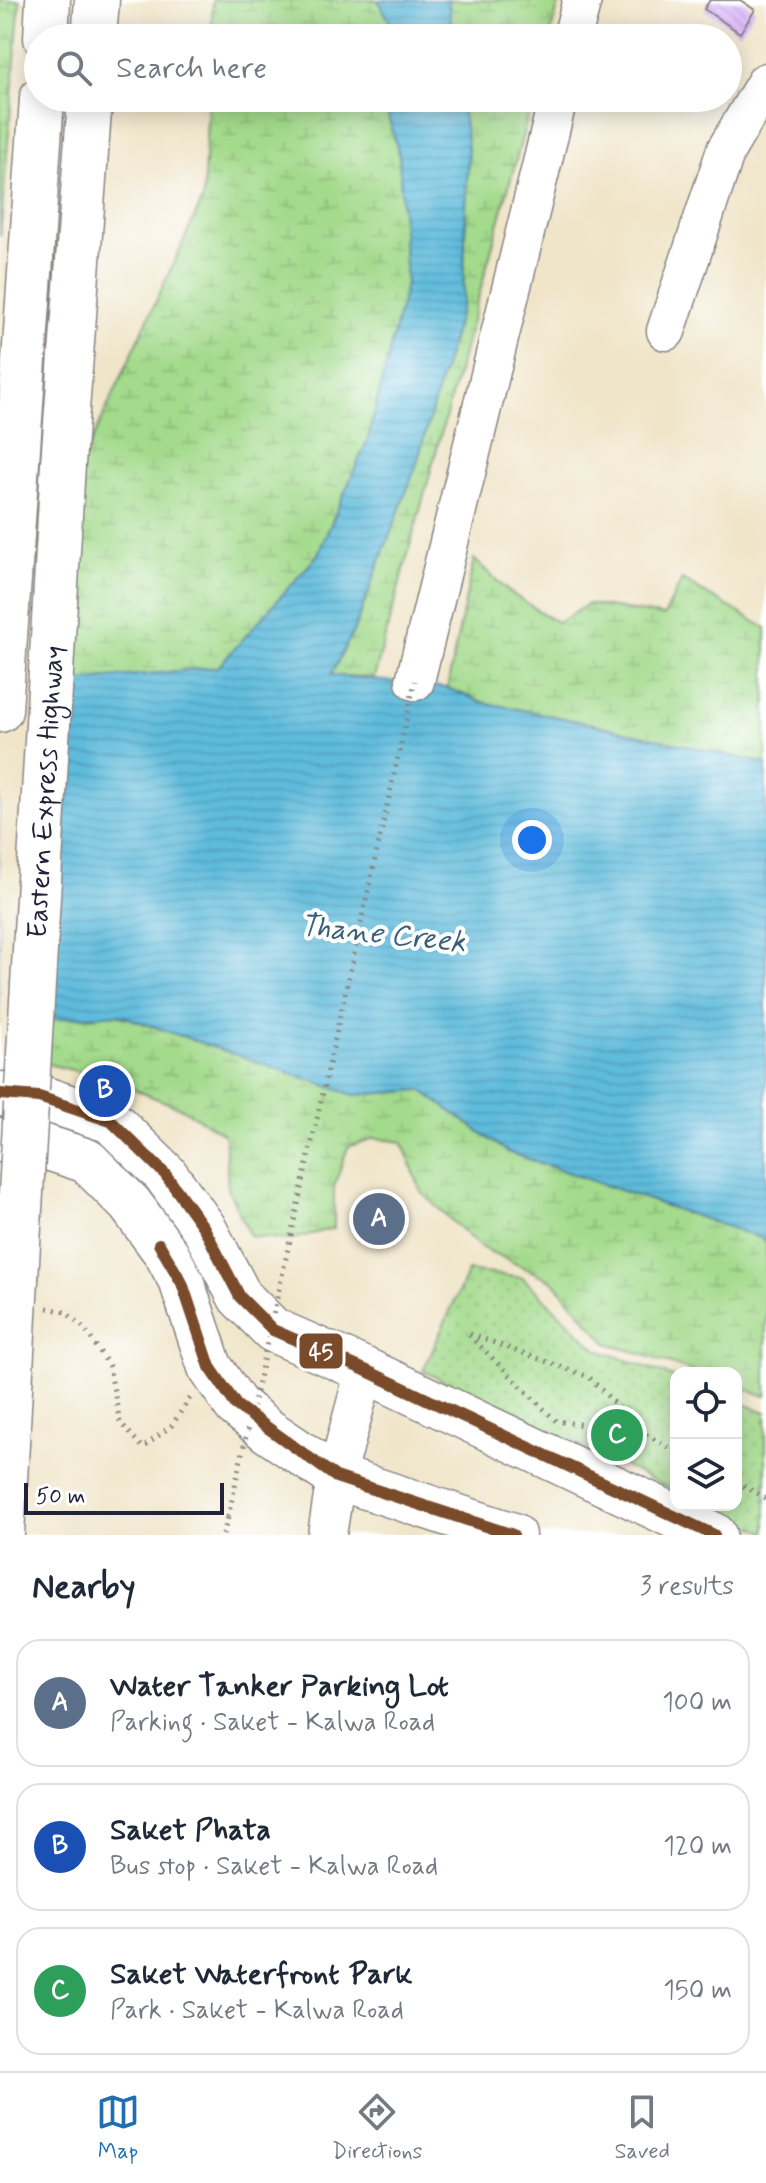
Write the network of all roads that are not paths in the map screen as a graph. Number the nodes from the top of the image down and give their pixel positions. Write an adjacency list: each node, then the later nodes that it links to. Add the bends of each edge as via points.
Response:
1 (48, 0): 4 (main road)
2 (97, 0): 5 (main road)
3 (582, 0): 6 (street)
4 (47, 24)
5 (95, 24)
6 (576, 24)
7 (766, 82): 11 (street, via 726,150)
8 (41, 112): 13 (main road, Eastern Express Highway)
9 (89, 112): 18 (main road, Eastern Express Highway, bridge, via 63,464)
10 (555, 112): 12 (street)
11 (666, 331)
12 (415, 681)
13 (0, 710)
14 (0, 1094): 16 (main road, via 39,1097 111,1121 165,1174 204,1228 240,1297 273,1330)
15 (0, 1140): 17 (main road, via 30,1142 87,1161 130,1204 182,1283 210,1367 236,1405)
16 (365, 1370): 17 (street); 21 (main road)
17 (336, 1477): 19 (street); 20 (main road)
18 (2, 1535)
19 (327, 1535)
20 (513, 1535)
21 (714, 1535)

